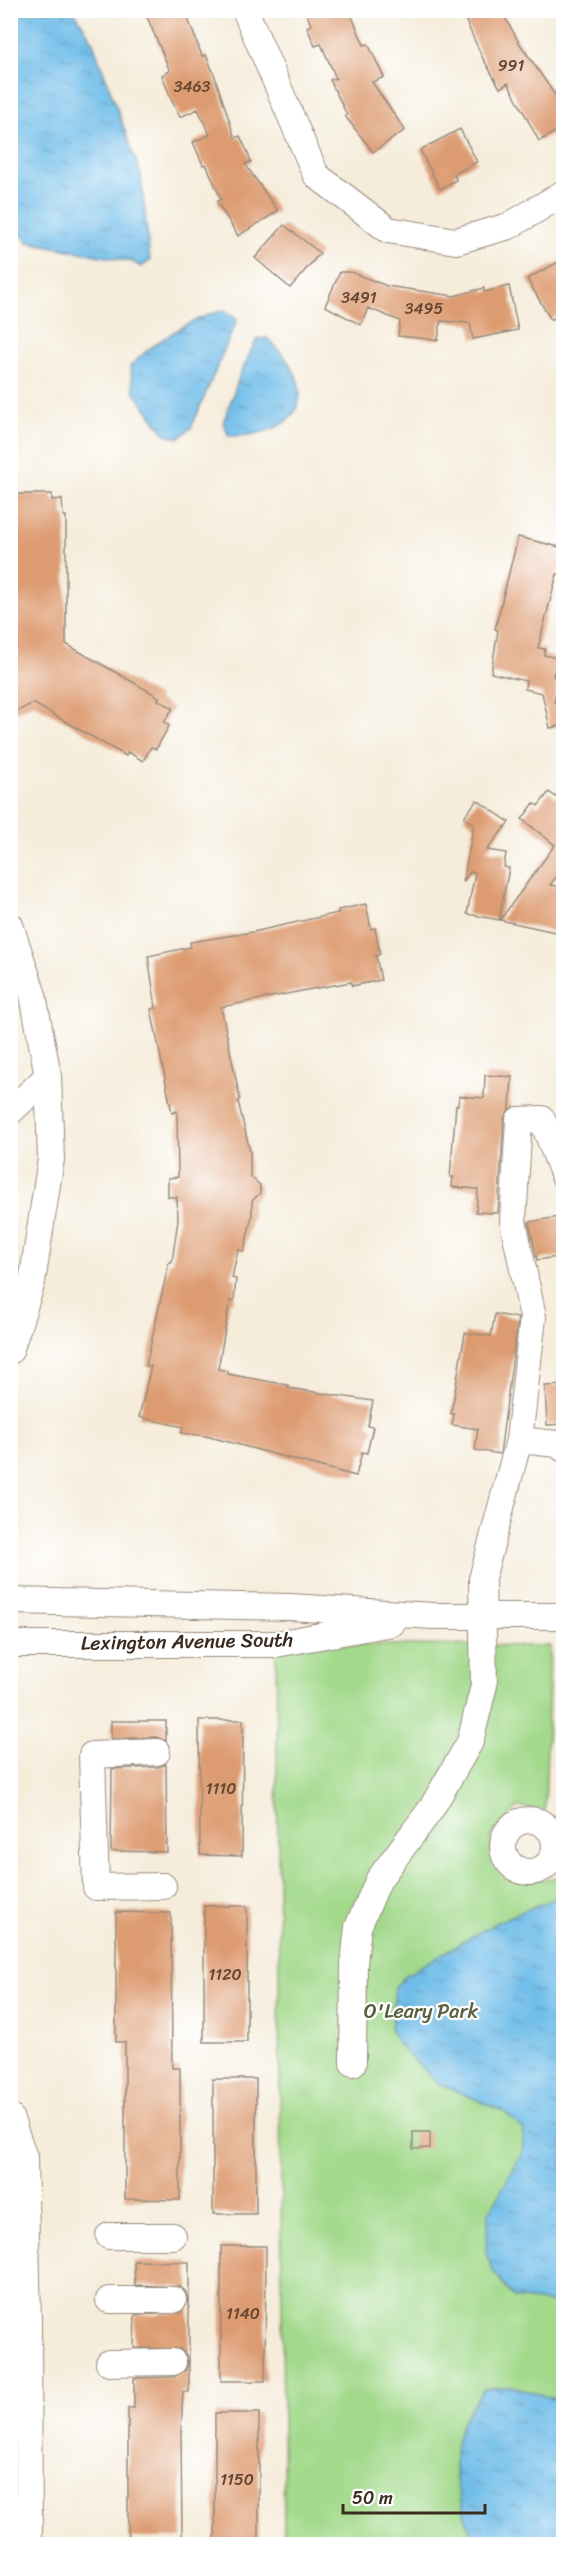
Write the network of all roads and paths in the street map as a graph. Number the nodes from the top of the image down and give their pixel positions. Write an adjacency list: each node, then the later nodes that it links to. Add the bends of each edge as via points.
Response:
1 (245, 10): 2 (street, via 316,175 388,230 456,241 509,226)
2 (564, 193)
3 (10, 925): 4 (street, via 33,995)
4 (48, 1076): 5 (street); 6 (street); 8 (street, via 51,1159 32,1282)
5 (10, 1083)
6 (10, 1112)
7 (564, 1176): 9 (street, via 542,1119 519,1120 513,1221 533,1317)
8 (10, 1351)
9 (519, 1440): 10 (street, via 557,1444); 13 (street, via 482,1579)
10 (564, 1449)
11 (10, 1601): 12 (street, Lexington Avenue South, via 290,1607)
12 (433, 1616): 13 (street, Lexington Avenue South); 15 (street, Lexington Avenue South, via 276,1644)
13 (481, 1616): 14 (street, Lexington Avenue South); 18 (street, via 484,1685 470,1742 431,1809 379,1879 358,1927)
14 (564, 1616)
15 (10, 1644)
16 (157, 1752): 17 (street, via 92,1755 96,1887)
17 (163, 1886)
18 (353, 2063)
19 (10, 2116): 24 (street, via 24,2157)
20 (173, 2235): 21 (street)
21 (109, 2236)
22 (109, 2300): 23 (street)
23 (173, 2300)
24 (20, 2318): 27 (street)
25 (173, 2362): 26 (street)
26 (109, 2363)
27 (29, 2544)

